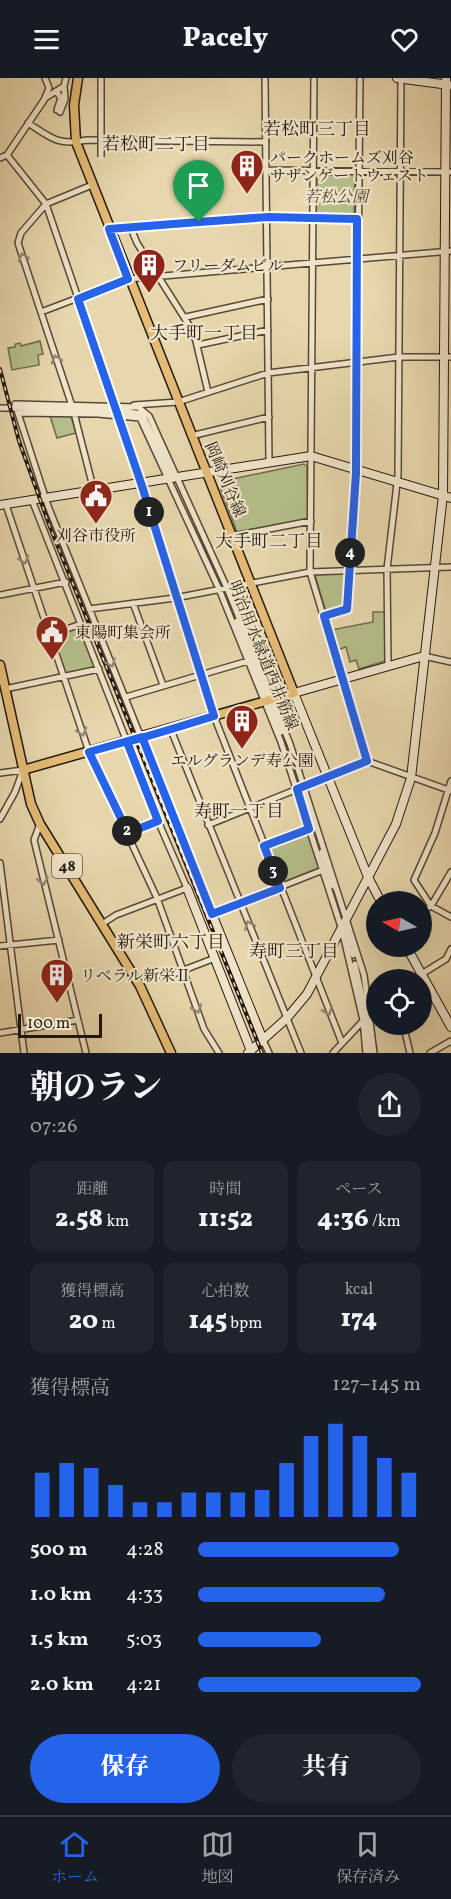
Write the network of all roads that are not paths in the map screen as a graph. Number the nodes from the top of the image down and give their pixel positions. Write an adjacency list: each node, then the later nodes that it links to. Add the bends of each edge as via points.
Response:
1 (66, 78): 8 (street, via 61,84); 10 (street)
2 (78, 78): 14 (main road, 岡崎刈谷線, via 74,105)
3 (101, 78): 17 (street, bridge)
4 (265, 78): 15 (street)
5 (314, 78): 20 (street)
6 (360, 78): 21 (street)
7 (400, 78): 9 (street); 22 (street)
8 (47, 81): 12 (street)
9 (448, 83): 23 (street)
10 (64, 86): 11 (street); 11 (street, via 65,99 58,111 61,98)
11 (56, 91): 12 (street)
12 (44, 100): 13 (street)
13 (28, 123): 14 (street, via 57,141); 16 (street)
14 (76, 142): 15 (street); 24 (main road, 岡崎刈谷線)
15 (266, 142): 19 (street)
16 (7, 155): 18 (street); 25 (street)
17 (101, 157)
18 (0, 158)
19 (266, 170): 20 (street); 26 (street)
20 (313, 172): 21 (street); 27 (street)
21 (358, 172): 22 (street); 28 (street)
22 (400, 172): 23 (street); 32 (street)
23 (449, 172): 31 (street)
24 (92, 185): 25 (street); 30 (main road, 岡崎刈谷線)
25 (46, 204): 38 (street); 40 (street, one-way to 25, via 18,238)
26 (268, 217): 27 (street); 29 (street); 35 (street)
27 (313, 218): 28 (street); 34 (street)
28 (357, 219): 33 (street)
29 (130, 226): 30 (street); 36 (street)
30 (109, 229): 37 (main road, 岡崎刈谷線)
31 (448, 251): 32 (street); 45 (street)
32 (399, 255): 33 (street); 44 (street)
33 (357, 258): 34 (street); 46 (street)
34 (313, 262): 35 (street); 47 (street)
35 (268, 267): 36 (street); 39 (street)
36 (159, 276): 37 (street); 41 (street)
37 (128, 279): 38 (street); 50 (main road, 岡崎刈谷線)
38 (78, 299): 40 (street); 54 (street)
39 (268, 299): 41 (street); 42 (street)
40 (41, 312): 53 (street, one-way to 40)
41 (186, 317): 43 (street)
42 (268, 330): 43 (street); 48 (street)
43 (198, 345): 49 (street)
44 (399, 357): 45 (street); 46 (street); 63 (street)
45 (448, 357): 56 (street)
46 (356, 362): 47 (street); 60 (street)
47 (311, 368): 48 (street); 58 (street)
48 (268, 373): 49 (street); 55 (street)
49 (208, 392): 50 (street)
50 (178, 402): 54 (street); 57 (main road, 岡崎刈谷線)
51 (0, 408): 52 (street)
52 (16, 408): 53 (street); 53 (street); 67 (street)
53 (72, 409): 54 (street); 54 (street); 65 (street)
54 (116, 410): 62 (street, via 140,418); 62 (street, via 145,410); 64 (street)
55 (269, 417): 57 (street); 59 (street)
56 (447, 433): 66 (street)
57 (191, 436): 61 (main road, 岡崎刈谷線)
58 (311, 456): 59 (street); 60 (street); 70 (street)
59 (269, 463): 61 (street)
60 (355, 468): 63 (street); 75 (street)
61 (206, 472): 62 (street); 71 (main road, 岡崎刈谷線)
62 (172, 478): 64 (street); 80 (street)
63 (397, 481): 66 (street); 74 (street)
64 (141, 483): 65 (street); 82 (street)
65 (94, 491): 67 (street)
66 (447, 496): 72 (street)
67 (45, 498): 68 (street); 84 (street)
68 (32, 500): 69 (street); 77 (street)
69 (3, 505): 79 (street, one-way to 79)
70 (311, 521): 71 (street); 76 (street)
71 (233, 536): 78 (main road, 岡崎刈谷線)
72 (436, 567): 73 (street); 74 (street); 88 (street)
73 (451, 567)
74 (387, 569): 75 (street); 92 (street)
75 (349, 571): 76 (street); 85 (street, via 347,609)
76 (310, 572): 78 (street); 85 (street)
77 (66, 582): 79 (street); 86 (street)
78 (251, 582): 80 (street); 99 (main road, 岡崎刈谷線)
79 (33, 588): 81 (street); 87 (street)
80 (223, 588): 82 (street); 89 (street); 101 (street, 明治用水緑道西井筋線)
81 (0, 595)
82 (176, 598): 83 (street); 94 (street)
83 (133, 603): 84 (street); 97 (street)
84 (89, 609): 100 (street, one-way to 100)
85 (324, 616): 96 (street)
86 (81, 624): 87 (street); 93 (street)
87 (49, 634): 95 (street)
88 (424, 656): 90 (street); 92 (street); 111 (street)
89 (248, 661): 94 (street); 101 (street)
90 (451, 662)
91 (0, 665): 98 (main road, 48)
92 (388, 665): 96 (street)
93 (99, 669): 95 (street); 105 (street)
94 (200, 674): 97 (street); 102 (street)
95 (64, 677): 98 (street); 106 (street, one-way to 106)
96 (342, 679): 99 (street); 107 (street)
97 (163, 685): 100 (street)
98 (5, 689): 108 (main road, 48)
99 (294, 693): 101 (main road); 110 (street)
100 (126, 697): 104 (street)
101 (270, 701): 102 (main road); 113 (street)
102 (214, 716): 103 (main road); 115 (street)
103 (171, 730): 104 (main road); 119 (street)
104 (142, 737): 105 (main road); 135 (street)
105 (127, 742): 106 (main road); 117 (street)
106 (89, 752): 108 (main road); 121 (street)
107 (367, 761): 110 (street); 111 (street)
108 (23, 770): 109 (street); 116 (street); 118 (main road, 48)
109 (0, 773)
110 (327, 777): 113 (street); 126 (street)
111 (411, 778): 114 (street); 126 (street, via 403,809)
112 (451, 781): 114 (street)
113 (300, 788): 115 (street); 120 (street); 138 (street)
114 (450, 791): 130 (street, via 414,880)
115 (249, 809): 119 (street); 122 (street)
116 (0, 819)
117 (158, 821): 121 (street); 127 (street)
118 (40, 824): 137 (main road, 48); 139 (street, one-way to 139, via 34,840)
119 (208, 825): 132 (street)
120 (309, 829): 122 (street); 124 (street)
121 (128, 833): 131 (street)
122 (264, 846): 128 (street)
123 (0, 863): 140 (street)
124 (323, 870): 128 (street); 138 (street)
125 (451, 872): 133 (street)
126 (368, 878): 129 (street); 138 (street)
127 (187, 888): 131 (street); 143 (street)
128 (280, 888): 132 (street); 148 (street)
129 (375, 891)
130 (421, 891)
131 (157, 898): 137 (street); 146 (street)
132 (240, 903): 135 (street); 151 (street, one-way to 132)
133 (432, 904)
134 (432, 907): 136 (street)
135 (212, 914): 159 (street)
136 (451, 917)
137 (102, 924): 165 (main road, 48, via 140,986)
138 (345, 924): 148 (street); 150 (street); 150 (street, via 364,975)
139 (59, 940): 140 (street); 152 (street)
140 (10, 945): 141 (street); 154 (street)
141 (0, 946)
142 (451, 949): 144 (street)
143 (215, 958): 146 (street); 162 (street)
144 (448, 960): 145 (street)
145 (428, 969)
146 (183, 970): 147 (street); 166 (street, one-way to 166, via 204,1029)
147 (163, 978)
148 (315, 979): 151 (street, via 300,1005); 161 (street, one-way to 161)
149 (432, 992): 153 (street)
150 (366, 1016): 161 (street)
151 (286, 1019): 159 (street); 168 (street)
152 (78, 1020): 154 (street); 164 (street)
153 (451, 1027)
154 (21, 1029): 155 (street); 163 (street)
155 (0, 1033)
156 (368, 1035): 170 (street)
157 (368, 1035): 170 (street)
158 (406, 1035): 171 (street)
159 (263, 1040): 162 (street); 167 (street)
160 (451, 1041): 172 (street)
161 (342, 1043): 169 (street)
162 (250, 1052)
163 (24, 1053)
164 (86, 1053)
165 (171, 1053)
166 (219, 1053)
167 (269, 1053)
168 (301, 1053)
169 (333, 1053)
170 (370, 1053)
171 (410, 1053)
172 (430, 1053)

